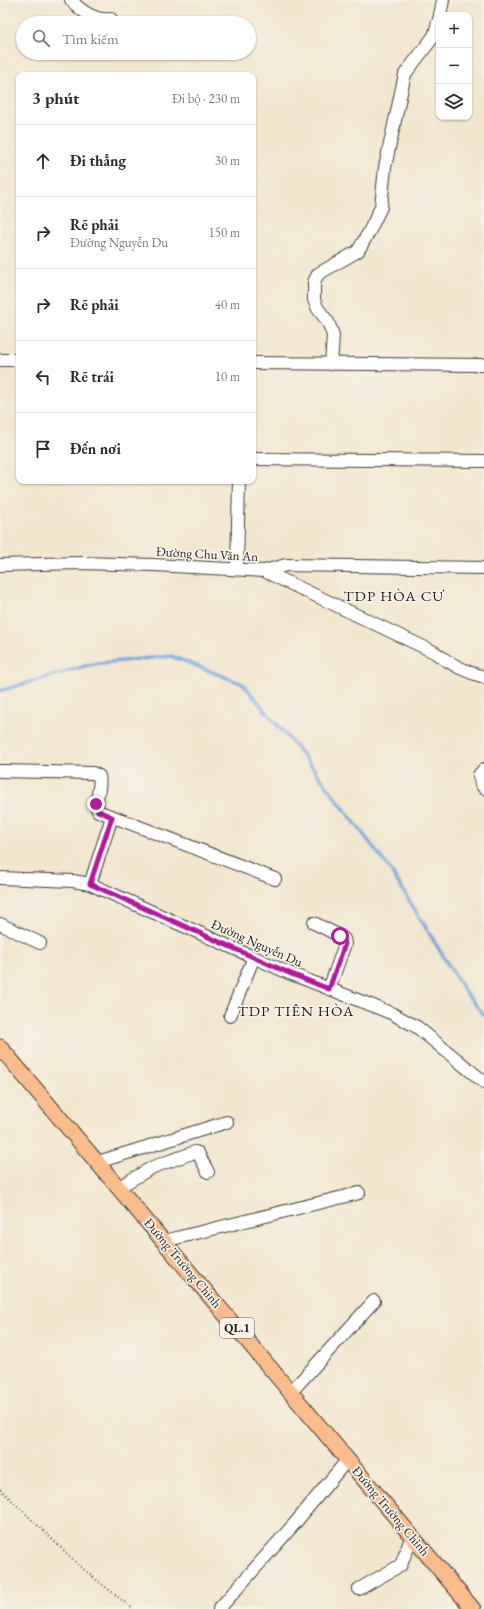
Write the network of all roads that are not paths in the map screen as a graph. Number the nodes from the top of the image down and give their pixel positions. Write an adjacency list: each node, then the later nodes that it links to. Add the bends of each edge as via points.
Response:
1 (71, 0): 4 (street, via 82,11)
2 (443, 0): 3 (street)
3 (441, 12)
4 (92, 16)
5 (436, 29): 9 (street, via 434,36 405,74 385,167 381,207 370,230 358,252 315,278 314,300 333,335)
6 (0, 360): 7 (street)
7 (16, 360)
8 (256, 363): 9 (street)
9 (331, 364): 10 (street)
10 (484, 365)
11 (256, 459): 12 (street)
12 (484, 461)
13 (239, 484): 16 (street)
14 (0, 565): 16 (street, Đường Chu Văn An, via 81,563)
15 (484, 568): 17 (street, via 286,565)
16 (237, 569): 17 (street, Đường Chu Văn An)
17 (264, 570): 18 (street, Đường Chu Văn An, via 434,652 449,664)
18 (484, 677)
19 (484, 769): 21 (street, via 479,775)
20 (0, 771): 22 (street, via 93,773 99,776 100,782 96,804 98,811)
21 (484, 788)
22 (112, 817): 24 (street); 25 (street)
23 (0, 878): 25 (street, Đường Nguyễn Du)
24 (275, 879)
25 (90, 884): 29 (street, Đường Nguyễn Du)
26 (314, 923): 30 (street, via 340,936 345,944)
27 (0, 924): 28 (street)
28 (40, 942)
29 (254, 957): 30 (street, Đường Nguyễn Du); 31 (street)
30 (329, 989): 33 (street, Đường Nguyễn Du, via 391,1013 417,1027)
31 (230, 1016)
32 (0, 1047): 35 (main road, Đường Trường Chinh / QL.1)
33 (484, 1082)
34 (226, 1122): 35 (street)
35 (98, 1162): 37 (main road, Đường Trường Chinh / QL.1)
36 (208, 1172): 37 (street, via 200,1155 195,1152 153,1167)
37 (119, 1187): 39 (main road, Đường Trường Chinh / QL.1)
38 (359, 1193): 39 (street)
39 (164, 1240): 41 (main road, Đường Trường Chinh / QL.1)
40 (374, 1301): 41 (street)
41 (290, 1393): 42 (main road, Đường Trường Chinh / QL.1)
42 (348, 1459): 43 (main road, Đường Trường Chinh / QL.1); 45 (street)
43 (412, 1536): 44 (street, via 401,1565); 46 (main road, Đường Trường Chinh / QL.1)
44 (359, 1589)
45 (219, 1609)
46 (473, 1609)

